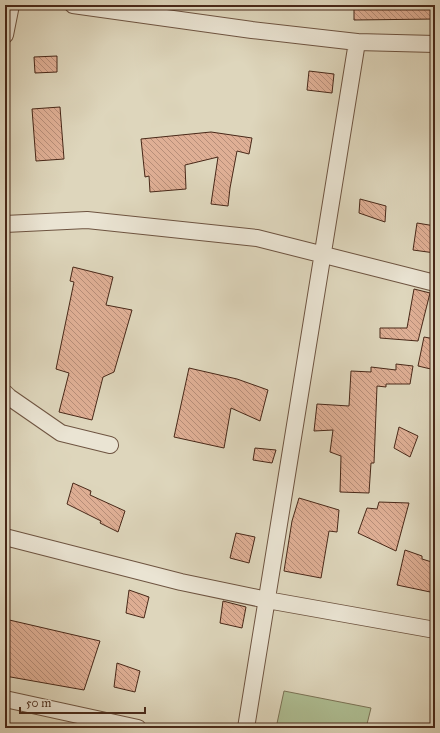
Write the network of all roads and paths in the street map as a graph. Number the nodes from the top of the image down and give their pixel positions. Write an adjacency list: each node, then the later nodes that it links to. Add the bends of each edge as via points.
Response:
1 (11, 5): 3 (street)
2 (73, 5): 4 (street)
3 (5, 36)
4 (357, 42): 5 (street); 7 (street)
5 (435, 44)
6 (5, 224): 7 (street, via 87,220 257,238)
7 (323, 255): 8 (street); 12 (street)
8 (435, 283)
9 (5, 394): 10 (street, via 62,433)
10 (110, 444)
11 (5, 538): 12 (street, via 181,582)
12 (267, 600): 13 (street); 16 (street)
13 (435, 630)
14 (5, 699): 15 (street)
15 (138, 728)
16 (246, 728)

